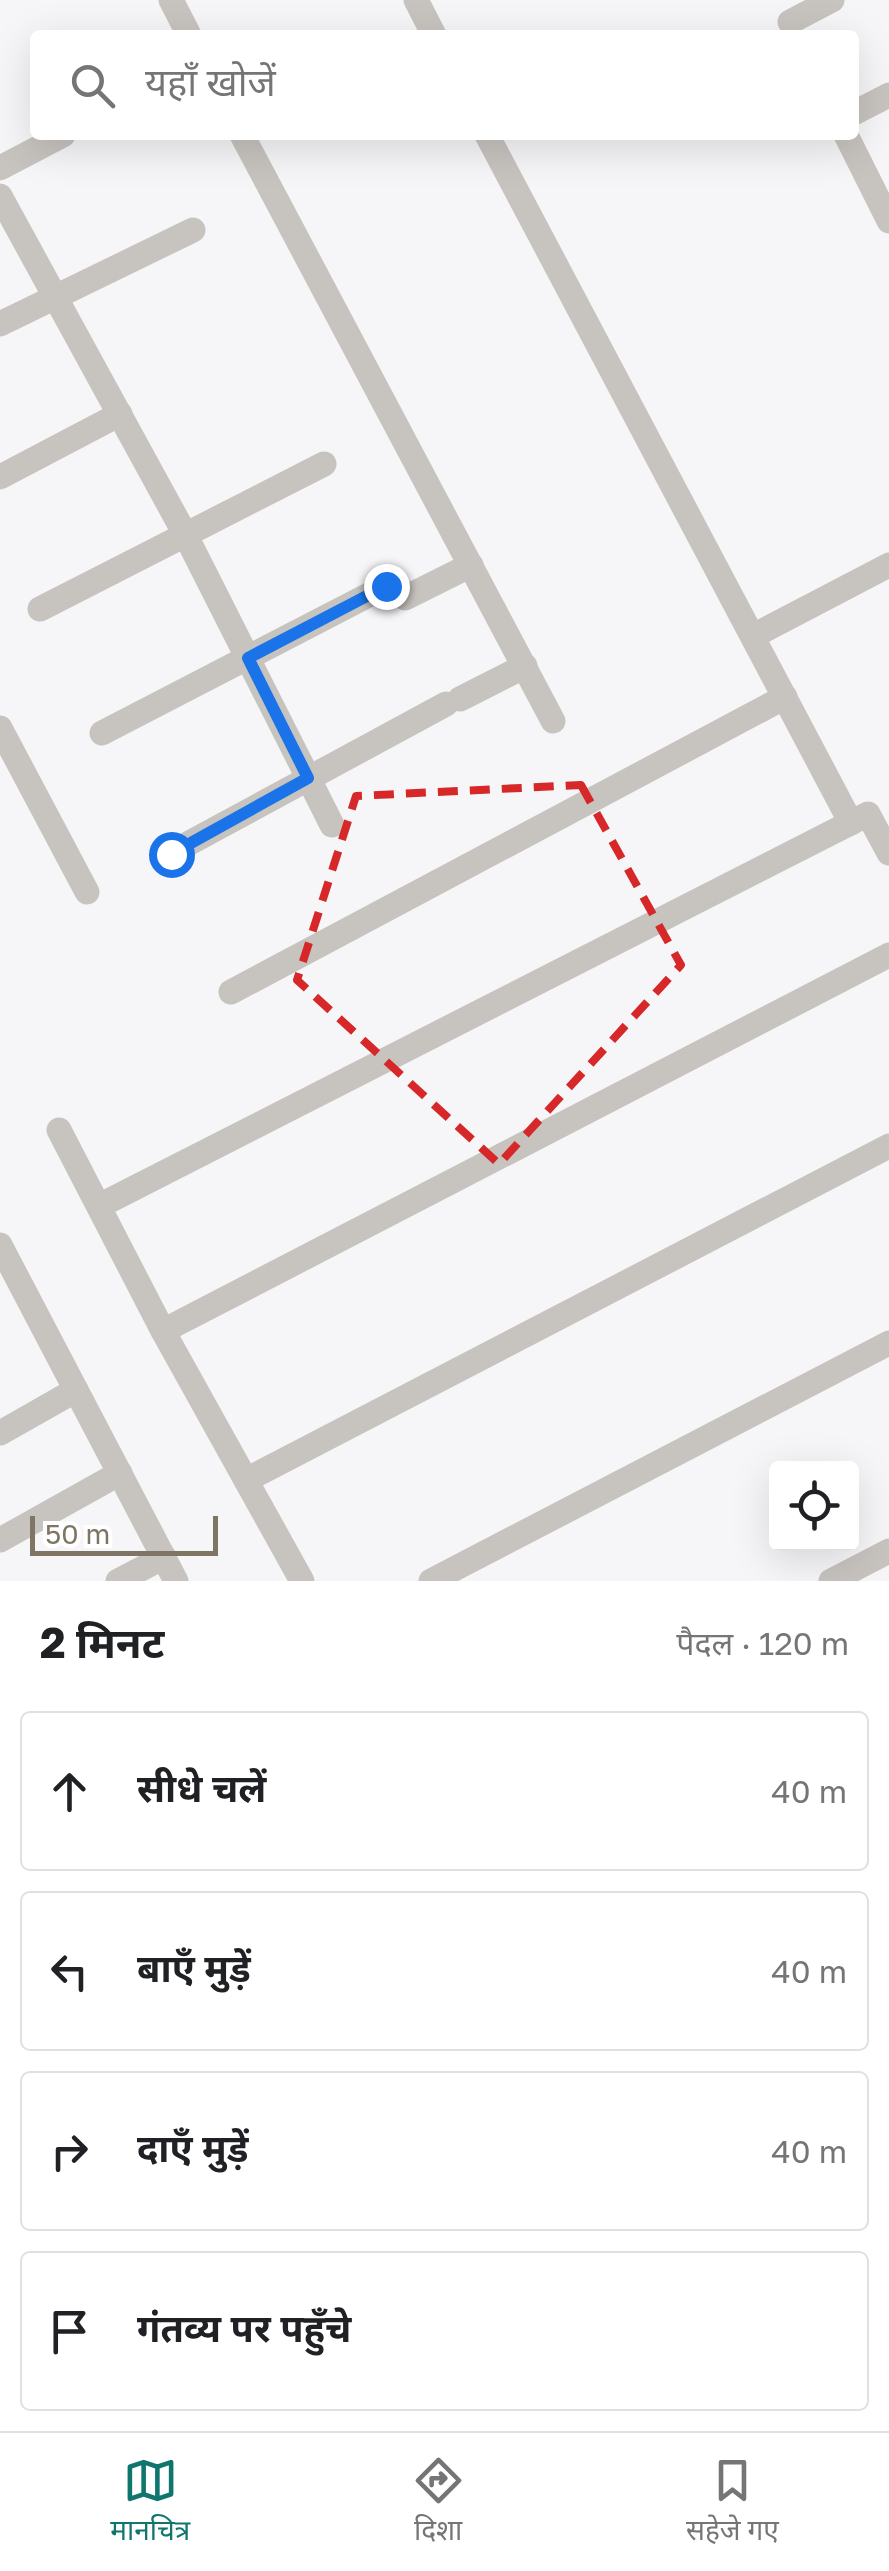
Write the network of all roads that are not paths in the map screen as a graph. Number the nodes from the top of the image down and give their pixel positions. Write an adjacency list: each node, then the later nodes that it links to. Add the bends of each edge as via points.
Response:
1 (171, 0): 5 (street)
2 (416, 0): 6 (street)
3 (832, 0): 4 (street)
4 (789, 19)
5 (186, 30)
6 (431, 30)
7 (889, 96): 8 (street)
8 (859, 111)
9 (53, 140): 13 (street)
10 (245, 140): 23 (street)
11 (490, 140): 26 (street)
12 (848, 140): 15 (street)
13 (0, 168)
14 (0, 196): 17 (street)
15 (889, 221)
16 (193, 230): 17 (street)
17 (55, 296): 18 (street); 19 (street)
18 (0, 324)
19 (120, 414): 21 (street); 22 (street)
20 (324, 464): 22 (street)
21 (0, 476)
22 (186, 536): 25 (street); 27 (street)
23 (471, 565): 27 (street); 28 (street)
24 (889, 565): 26 (street)
25 (40, 609)
26 (752, 636): 29 (street)
27 (248, 658): 32 (street); 33 (street)
28 (525, 666): 30 (street); 33 (street)
29 (785, 697): 34 (street); 40 (street)
30 (554, 720)
31 (0, 728): 38 (street)
32 (102, 734)
33 (308, 778): 35 (street); 37 (street)
34 (870, 813): 36 (street); 43 (street)
35 (332, 825)
36 (889, 853)
37 (171, 854)
38 (86, 892)
39 (889, 955): 45 (street)
40 (231, 992)
41 (59, 1130): 43 (street)
42 (889, 1146): 50 (street)
43 (98, 1206): 45 (street)
44 (0, 1245): 47 (street)
45 (163, 1331): 50 (street)
46 (889, 1343): 57 (street)
47 (76, 1390): 48 (street); 49 (street)
48 (0, 1434)
49 (120, 1473): 51 (street); 53 (street)
50 (246, 1480): 56 (street)
51 (0, 1540)
52 (889, 1551): 58 (street)
53 (164, 1557): 54 (street); 55 (street)
54 (118, 1581)
55 (176, 1581)
56 (302, 1581)
57 (430, 1581)
58 (831, 1581)

